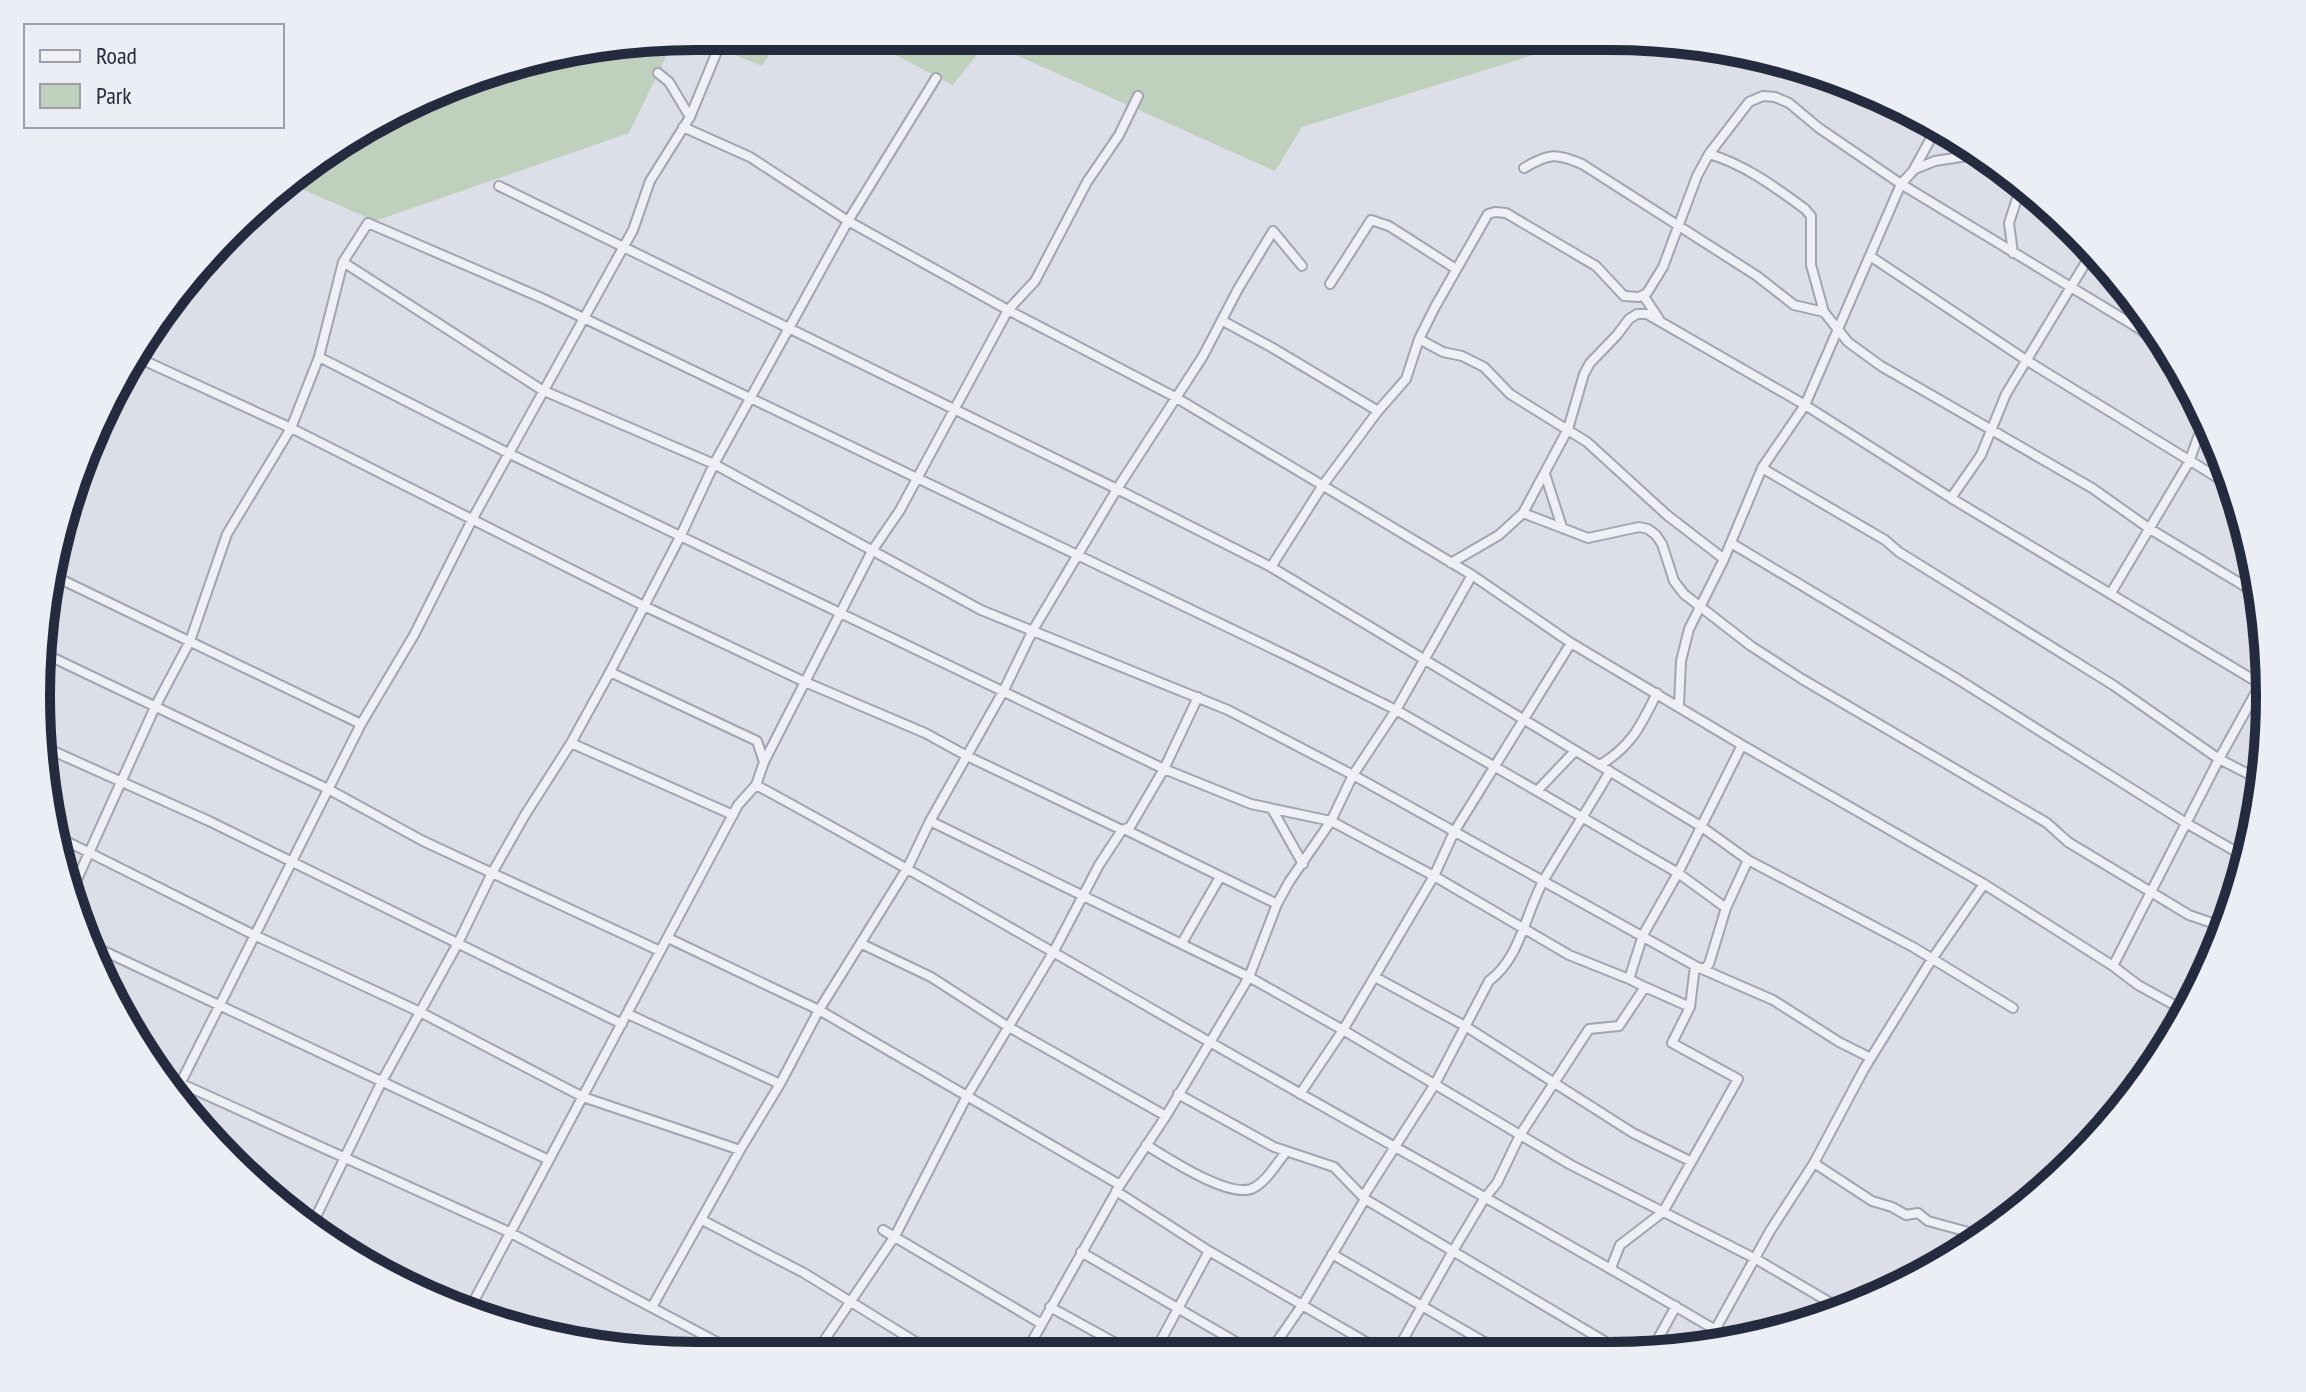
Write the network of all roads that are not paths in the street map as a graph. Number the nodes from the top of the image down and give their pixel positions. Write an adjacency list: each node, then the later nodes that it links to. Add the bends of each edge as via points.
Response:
1 (718, 50): 5 (street)
2 (658, 73): 5 (street)
3 (936, 78): 15 (street)
4 (1138, 96): 28 (street, via 1035,281)
5 (690, 117): 6 (street)
6 (683, 127): 15 (street, via 750,157); 17 (street, via 650,181)
7 (1932, 136): 11 (street)
8 (1709, 154): 12 (street, via 1749,102 1775,97); 16 (street); 29 (street, via 1750,171 1811,216 1811,265)
9 (1965, 156): 11 (street)
10 (1524, 168): 16 (street, via 1560,154)
11 (1913, 171): 12 (street)
12 (1901, 184): 18 (street); 19 (street)
13 (499, 186): 17 (street)
14 (2018, 195): 18 (street, via 2009,223)
15 (848, 221): 28 (street); 35 (street)
16 (1680, 225): 26 (street, via 1663,267); 29 (street, via 1794,305)
17 (623, 246): 30 (street); 35 (street)
18 (2013, 253): 25 (street)
19 (1870, 256): 34 (street); 39 (street)
20 (2087, 261): 25 (street)
21 (343, 262): 30 (street, via 368,223); 38 (street); 41 (street)
22 (1302, 266): 33 (street, via 1273,231)
23 (1456, 269): 24 (street, via 1371,220); 27 (street, via 1482,220 1495,212 1506,213 1596,266); 37 (street)
24 (1330, 284)
25 (2071, 288): 36 (street); 39 (street)
26 (1643, 295): 27 (street); 32 (street)
27 (1631, 298): 31 (street)
28 (1008, 310): 42 (street); 45 (street)
29 (1824, 312): 34 (street)
30 (585, 319): 41 (street); 43 (street)
31 (1629, 319): 32 (street, via 1647,314); 48 (street, via 1584,374)
32 (1660, 320): 44 (street)
33 (1223, 321): 42 (street); 46 (street)
34 (1837, 328): 44 (street); 49 (street, via 1881,366)
35 (790, 329): 43 (street); 45 (street)
36 (2144, 332)
37 (1419, 339): 46 (street, via 1406,379); 48 (street, via 1484,367 1510,394)
38 (319, 357): 47 (street); 51 (street)
39 (2026, 360): 49 (street); 52 (street)
40 (144, 361): 47 (street)
41 (542, 390): 51 (street); 53 (street)
42 (1175, 397): 58 (street); 59 (street)
43 (751, 400): 53 (street); 56 (street)
44 (1805, 405): 54 (street); 60 (street)
45 (954, 411): 56 (street); 59 (street)
46 (1378, 411): 58 (street)
47 (291, 428): 62 (street); 80 (street, via 227,534)
48 (1568, 429): 55 (street); 69 (street)
49 (1993, 429): 60 (street); 64 (street)
50 (2200, 433): 52 (street)
51 (510, 454): 62 (street); 65 (street)
52 (2189, 462): 57 (street); 64 (street)
53 (714, 464): 65 (street); 67 (street)
54 (1762, 468): 66 (street); 101 (street, via 2113,685)
55 (1545, 474): 61 (street); 63 (street)
56 (916, 478): 67 (street); 68 (street)
57 (2219, 479)
58 (1323, 485): 70 (street); 71 (street)
59 (1117, 489): 68 (street); 71 (street)
60 (1951, 498): 75 (street)
61 (1523, 513): 63 (street); 70 (street, via 1499,535)
62 (473, 518): 76 (street); 95 (street, via 414,635)
63 (1562, 527): 77 (street, via 1588,538 1648,529 1662,544 1674,581)
64 (2150, 529): 74 (street); 75 (street)
65 (681, 535): 76 (street); 78 (street)
66 (1731, 543): 69 (street); 118 (street)
67 (872, 551): 78 (street); 79 (street, via 981,610)
68 (1077, 557): 79 (street); 93 (street)
69 (1724, 559): 77 (street)
70 (1451, 563): 72 (street)
71 (1271, 567): 83 (street)
72 (1472, 575): 81 (street); 83 (street)
73 (61, 579): 80 (street)
74 (2246, 587)
75 (2111, 593): 85 (street)
76 (644, 606): 84 (street); 86 (street)
77 (1698, 607): 91 (street, via 1684,647); 136 (street, via 1802,679 2047,823 2068,842)
78 (841, 612): 86 (street); 87 (street)
79 (1033, 630): 87 (street); 89 (street)
80 (190, 641): 92 (street); 95 (street)
81 (1571, 643): 88 (street); 94 (street)
82 (51, 657): 92 (street)
83 (1424, 658): 93 (street); 94 (street)
84 (610, 672): 96 (street); 102 (street, via 757,741)
85 (2256, 681)
86 (805, 682): 100 (street); 102 (street)
87 (1004, 690): 100 (street); 105 (street)
88 (1657, 693): 91 (street); 103 (street, via 1631,742)
89 (1198, 697): 105 (street); 107 (street)
90 (2256, 699): 101 (street)
91 (1679, 705): 97 (street)
92 (155, 707): 109 (street); 111 (street)
93 (1396, 710): 104 (street); 107 (street)
94 (1524, 720): 99 (street); 104 (street)
95 (361, 724): 111 (street)
96 (571, 743): 114 (street); 129 (street)
97 (1742, 745): 119 (street); 135 (street)
98 (52, 751): 109 (street)
99 (1575, 751): 103 (street); 112 (street)
100 (967, 756): 116 (street); 120 (street)
101 (2219, 759): 108 (street); 118 (street)
102 (764, 762): 110 (street)
103 (1600, 765): 106 (street)
104 (1496, 768): 112 (street); 121 (street)
105 (1164, 769): 113 (street); 120 (street)
106 (1610, 771): 115 (street); 119 (street)
107 (1353, 775): 117 (street); 121 (street)
108 (2251, 775)
109 (122, 780): 123 (street); 126 (street)
110 (756, 785): 114 (street); 128 (street)
111 (328, 789): 126 (street); 129 (street)
112 (1537, 791): 115 (street)
113 (1272, 809): 117 (street); 127 (street)
114 (733, 815): 144 (street)
115 (1583, 818): 130 (street); 134 (street)
116 (930, 821): 128 (street); 137 (street)
117 (1331, 821): 127 (street); 131 (street)
118 (2186, 823): 124 (street); 136 (street)
119 (1702, 827): 125 (street); 130 (street)
120 (1124, 830): 132 (street); 137 (street)
121 (1454, 832): 131 (street); 134 (street)
122 (67, 841): 123 (street)
123 (90, 852): 133 (street); 142 (street)
124 (2237, 852)
125 (1748, 860): 139 (street); 151 (street)
126 (291, 862): 142 (street); 145 (street)
127 (1303, 864): 138 (street)
128 (908, 867): 147 (street); 150 (street)
129 (492, 873): 145 (street); 149 (street)
130 (1678, 873): 139 (street); 143 (street)
131 (1434, 876): 141 (street); 155 (street)
132 (1220, 877): 138 (street); 146 (street)
133 (77, 880)
134 (1543, 881): 141 (street); 143 (street)
135 (1984, 884): 151 (street); 153 (street)
136 (2153, 893): 140 (street); 153 (street)
137 (1082, 896): 146 (street); 150 (street)
138 (1277, 904): 154 (street)
139 (1726, 908): 152 (street, via 1709,964)
140 (2214, 924)
141 (1524, 929): 156 (street, via 1569,955); 167 (street)
142 (254, 935): 158 (street); 163 (street)
143 (1643, 935): 152 (street); 156 (street)
144 (668, 938): 149 (street); 162 (street)
145 (458, 943): 163 (street); 165 (street)
146 (1182, 943): 154 (street)
147 (862, 944): 162 (street); 166 (street, via 931,977)
148 (102, 951): 158 (street)
149 (660, 951): 164 (street)
150 (1054, 951): 166 (street); 169 (street)
151 (1932, 959): 161 (street); 170 (street)
152 (1695, 966): 160 (street); 170 (street, via 1773,1000)
153 (2113, 966): 159 (street)
154 (1249, 977): 168 (street); 169 (street)
155 (1375, 977): 167 (street); 168 (street)
156 (1629, 979): 157 (street)
157 (1645, 987): 160 (street); 173 (street, via 1619,1026 1589,1029)
158 (218, 1006): 171 (street); 172 (street)
159 (2176, 1006)
160 (1690, 1007): 188 (street, via 1672,1043 1738,1079)
161 (2013, 1008)
162 (819, 1010): 174 (street); 178 (street)
163 (420, 1012): 172 (street); 179 (street)
164 (628, 1014): 165 (street); 174 (street)
165 (622, 1024): 179 (street)
166 (1007, 1026): 178 (street); 180 (street)
167 (1465, 1026): 173 (street); 175 (street)
168 (1343, 1030): 175 (street); 177 (street)
169 (1211, 1043): 176 (street); 177 (street)
170 (1871, 1058): 189 (street)
171 (180, 1083): 186 (street)
172 (381, 1083): 186 (street); 187 (street)
173 (1553, 1083): 181 (street); 188 (street)
174 (780, 1084): 184 (street)
175 (1435, 1084): 181 (street); 183 (street)
176 (1178, 1094): 180 (street); 185 (street)
177 (1300, 1094): 183 (street)
178 (967, 1096): 190 (street); 199 (street)
179 (583, 1097): 184 (street); 187 (street)
180 (1166, 1116): 182 (street)
181 (1520, 1135): 192 (street); 193 (street)
182 (1146, 1145): 185 (street, via 1193,1174 1248,1190); 190 (street)
183 (1395, 1148): 191 (street); 192 (street)
184 (740, 1150): 195 (street)
185 (1286, 1152): 191 (street, via 1334,1167)
186 (343, 1158): 194 (street); 197 (street)
187 (549, 1160): 197 (street)
188 (1690, 1161): 193 (street)
189 (1814, 1163): 198 (street, via 1872,1201); 204 (street)
190 (1118, 1188): 200 (street); 202 (street)
191 (1364, 1198): 201 (street); 203 (street)
192 (1484, 1199): 201 (street); 205 (street)
193 (1663, 1212): 204 (street); 205 (street, via 1620,1245)
194 (315, 1218)
195 (702, 1220): 206 (street); 212 (street)
196 (883, 1230): 199 (street)
197 (509, 1232): 207 (street); 212 (street)
198 (1970, 1232)
199 (895, 1236): 206 (street); 215 (street)
200 (1209, 1251): 209 (street); 214 (street)
201 (1453, 1251): 210 (street); 230 (street)
202 (1081, 1252): 213 (street); 214 (street)
203 (1332, 1254): 209 (street); 210 (street)
204 (1756, 1259): 208 (street); 216 (street)
205 (1611, 1268): 211 (street)
206 (851, 1301): 220 (street); 221 (street)
207 (473, 1302)
208 (1831, 1303)
209 (1303, 1304): 226 (street); 227 (street)
210 (1424, 1305): 228 (street); 229 (street)
211 (1676, 1306): 216 (street); 218 (street)
212 (652, 1307): 219 (street)
213 (1050, 1307): 215 (street); 223 (street)
214 (1178, 1307): 224 (street); 225 (street)
215 (1040, 1323): 222 (street)
216 (1715, 1330): 217 (street)
217 (1719, 1332)
218 (1657, 1340)
219 (717, 1342)
220 (823, 1342)
221 (916, 1342)
222 (1031, 1342)
223 (1114, 1342)
224 (1160, 1342)
225 (1237, 1342)
226 (1277, 1342)
227 (1367, 1342)
228 (1402, 1342)
229 (1485, 1342)
230 (1606, 1342)

